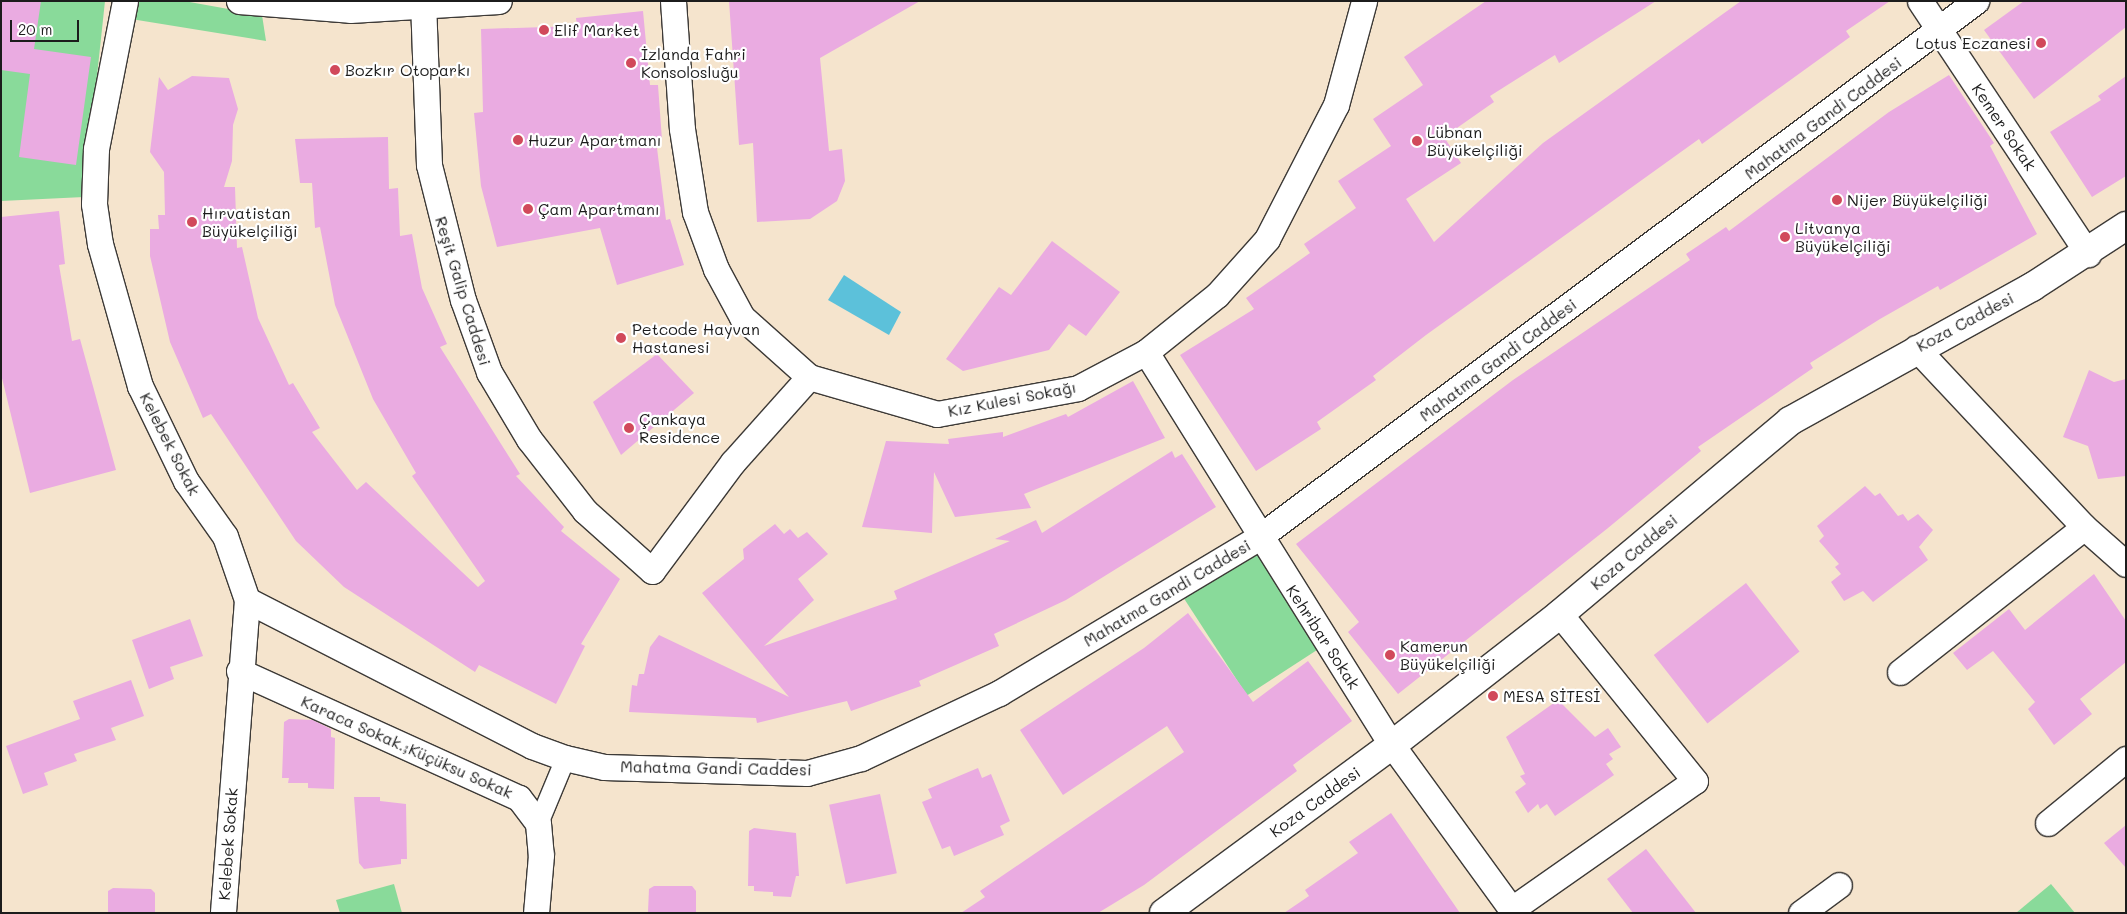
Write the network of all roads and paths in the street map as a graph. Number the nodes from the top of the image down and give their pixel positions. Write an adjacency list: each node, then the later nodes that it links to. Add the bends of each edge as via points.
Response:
1 (125, 1): 18 (street, Kelebek Sokak, via 96,148 94,204 100,244 140,386 186,481 225,536)
2 (239, 1): 8 (street, via 350,10)
3 (499, 1): 8 (street)
4 (673, 1): 14 (street, Kız Kulesi Sokağı, via 682,129 695,212 716,269 742,317)
5 (1364, 1): 13 (street, Kız Kulesi Sokağı, via 1336,105 1267,239 1217,295)
6 (1920, 1): 9 (street, Kemer Sokak)
7 (1976, 1): 9 (street, Mahatma Gandi Caddesi)
8 (423, 5): 14 (street, Reşit Galip Caddesi, via 429,166 463,300 489,372 529,439 585,511 652,571 733,462)
9 (1940, 31): 11 (street, Kemer Sokak); 16 (street, Mahatma Gandi Caddesi)
10 (2126, 226): 11 (street, Koza Caddesi)
11 (2088, 254): 12 (street, Koza Caddesi)
12 (1916, 348): 15 (street); 19 (street, Koza Caddesi, via 1790,421)
13 (1146, 352): 14 (street, Kız Kulesi Sokağı, via 1078,388 937,414); 16 (street, Kehribar Sokak)
14 (809, 377)
15 (2084, 528): 17 (street); 21 (street)
16 (1258, 538): 22 (street, Kehribar Sokak); 23 (street, Mahatma Gandi Caddesi, via 1000,693 861,758 807,772 604,767)
17 (2126, 564)
18 (247, 600): 20 (street, Kelebek Sokak); 23 (street, Mahatma Gandi Caddesi, via 532,746)
19 (1560, 614): 22 (street, Koza Caddesi); 28 (street, via 1695,781)
20 (239, 671): 25 (street, Karaca Sokak.;Küçüksu Sokak, via 519,798); 29 (street, Kelebek Sokak)
21 (1900, 672)
22 (1392, 745): 28 (street, Kehribar Sokak); 31 (street, Koza Caddesi)
23 (565, 758): 25 (street)
24 (2126, 759): 26 (street)
25 (538, 823): 30 (street, via 541,855)
26 (2048, 823)
27 (1839, 885): 32 (street)
28 (1513, 911)
29 (223, 913)
30 (536, 913)
31 (1164, 913)
32 (1800, 913)

